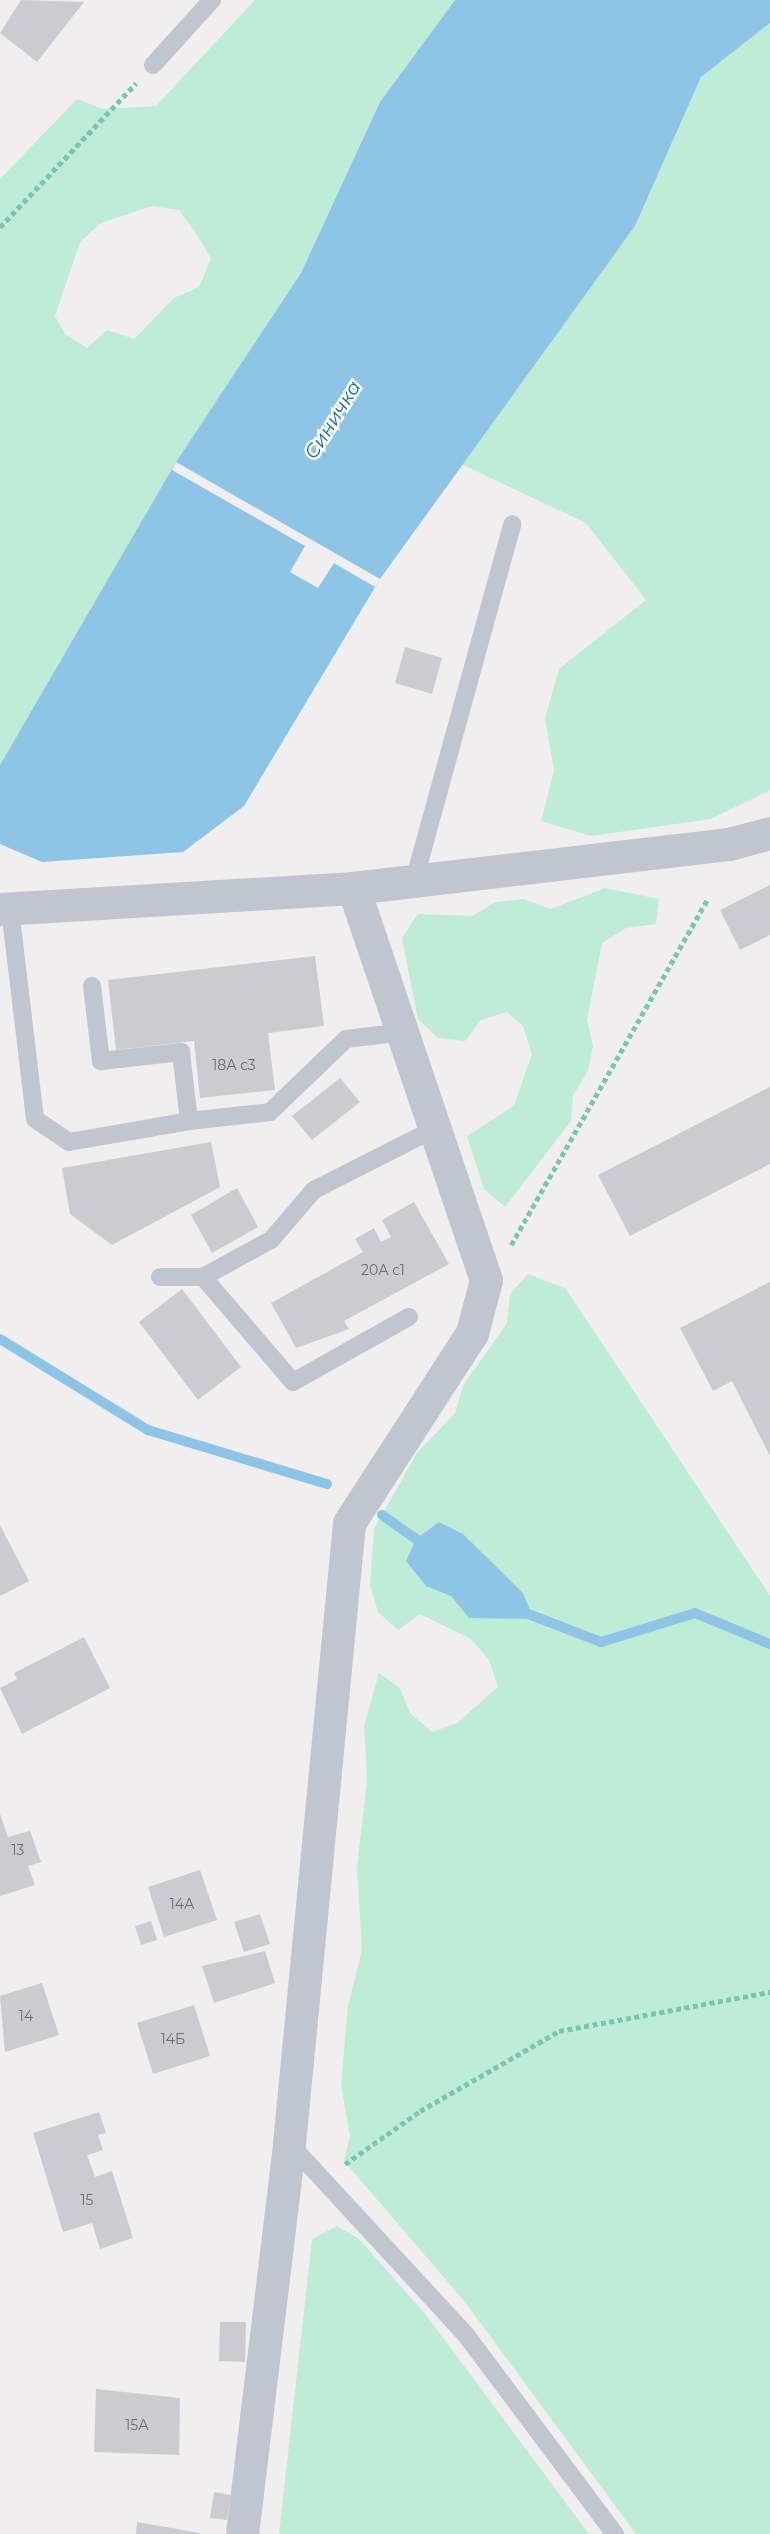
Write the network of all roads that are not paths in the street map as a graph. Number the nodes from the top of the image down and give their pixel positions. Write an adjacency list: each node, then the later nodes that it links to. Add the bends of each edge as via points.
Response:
1 (212, 0): 2 (lane)
2 (153, 65)
3 (512, 524): 5 (lane)
4 (770, 833): 5 (street, via 729,844)
5 (414, 881): 6 (street)
6 (353, 888): 7 (street); 9 (street)
7 (5, 909): 10 (lane, via 35,1118 69,1142)
8 (92, 986): 10 (lane, via 101,1061 181,1052)
9 (405, 1032): 10 (lane, via 346,1039 270,1112); 11 (street)
10 (189, 1121)
11 (436, 1128): 13 (lane, via 314,1191 271,1240); 15 (street, via 486,1280 472,1332 349,1523)
12 (160, 1277): 13 (lane)
13 (203, 1277): 14 (lane, via 293,1382)
14 (410, 1317)
15 (289, 2143): 16 (street); 17 (lane, via 466,2335)
16 (242, 2534)
17 (615, 2534)

